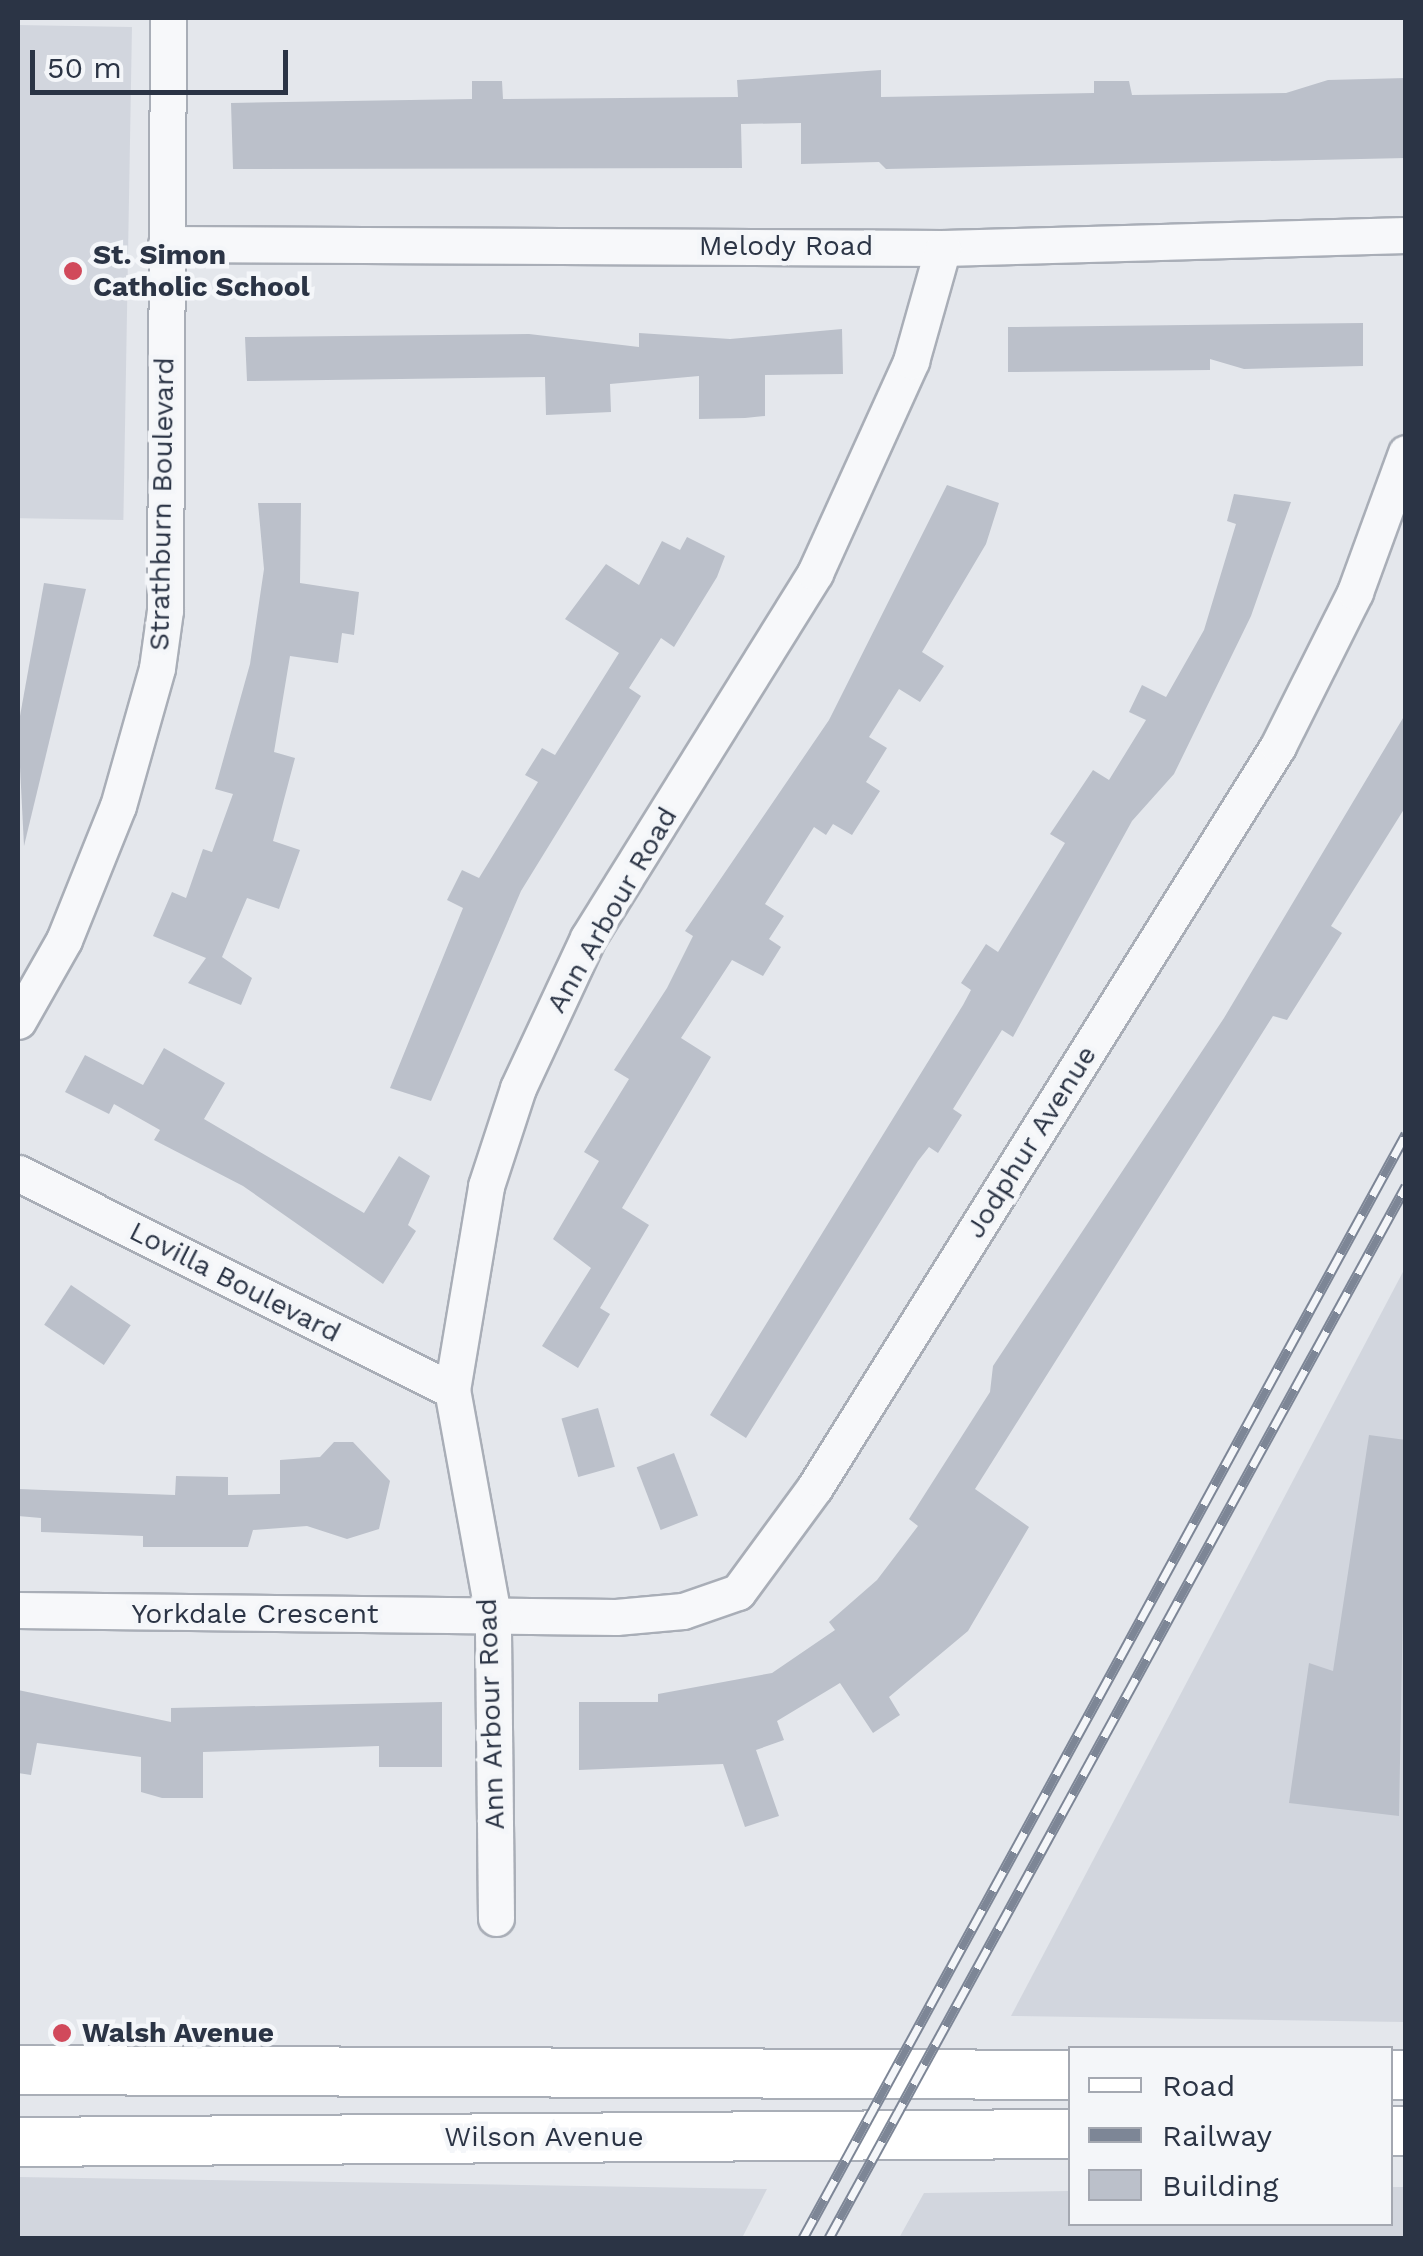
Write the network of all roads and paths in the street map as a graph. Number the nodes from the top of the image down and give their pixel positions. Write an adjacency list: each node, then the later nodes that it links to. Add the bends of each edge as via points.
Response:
1 (168, 18): 3 (street, Strathburn Boulevard)
2 (1406, 235): 4 (street, Melody Road)
3 (166, 244): 4 (street, Melody Road); 6 (street, Strathburn Boulevard, via 157,668 110,824 64,940)
4 (943, 248): 8 (street, Ann Arbour Road, via 911,362 815,573 617,889 542,1031 486,1186)
5 (1406, 453): 10 (street, Jodphur Avenue, via 1355,592 1278,746 761,1572 712,1605 683,1611)
6 (18, 1021)
7 (18, 1174): 8 (street, Lovilla Boulevard)
8 (452, 1390): 10 (street, Ann Arbour Road)
9 (18, 1610): 10 (street, Yorkdale Crescent)
10 (493, 1615): 11 (street, Ann Arbour Road)
11 (496, 1918)
12 (18, 2070): 13 (main road)
13 (1068, 2075)
14 (1068, 2134): 15 (main road, Wilson Avenue)
15 (18, 2142)

